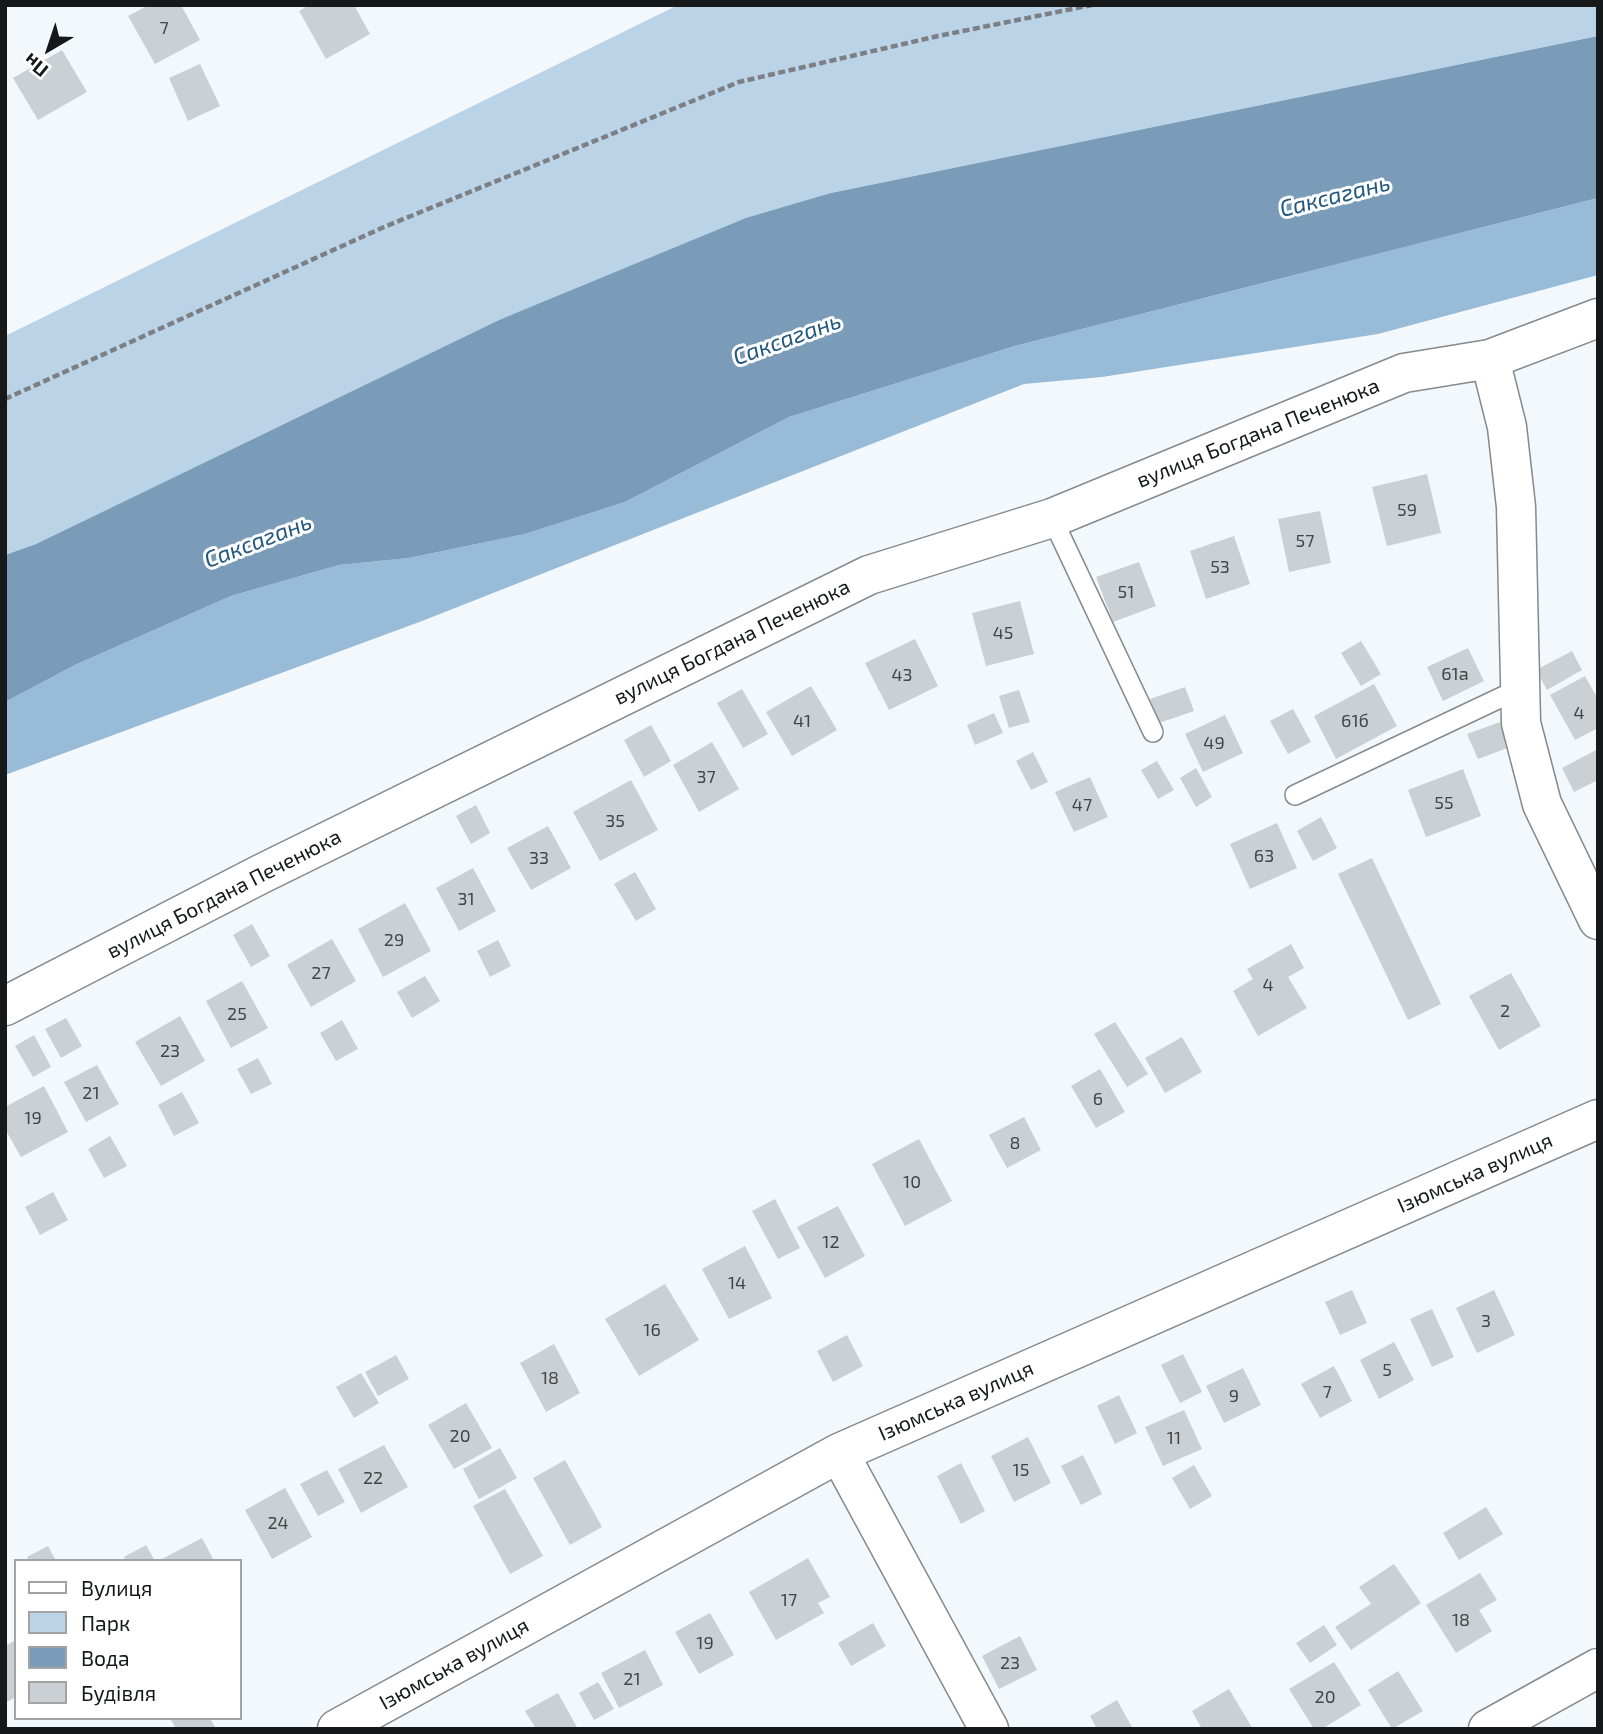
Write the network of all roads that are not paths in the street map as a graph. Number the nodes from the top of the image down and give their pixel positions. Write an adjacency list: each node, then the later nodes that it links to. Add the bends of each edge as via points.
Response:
1 (1598, 318): 2 (street, вулиця Богдана Печенюка)
2 (1490, 359): 3 (street, вулиця Богдана Печенюка, via 1404,373); 4 (street, via 1507,427 1516,507)
3 (1052, 518): 5 (lane); 8 (street, вулиця Богдана Печенюка, via 869,575 285,862)
4 (1521, 688): 6 (lane); 7 (street, via 1521,723 1542,804)
5 (1153, 732)
6 (1295, 795)
7 (1598, 920)
8 (5, 1006)
9 (1598, 1119): 10 (street, Ізюмська вулиця)
10 (839, 1453): 12 (street, Ізюмська вулиця); 13 (street)
11 (1598, 1668): 14 (street)
12 (337, 1729)
13 (989, 1729)
14 (1488, 1729)

